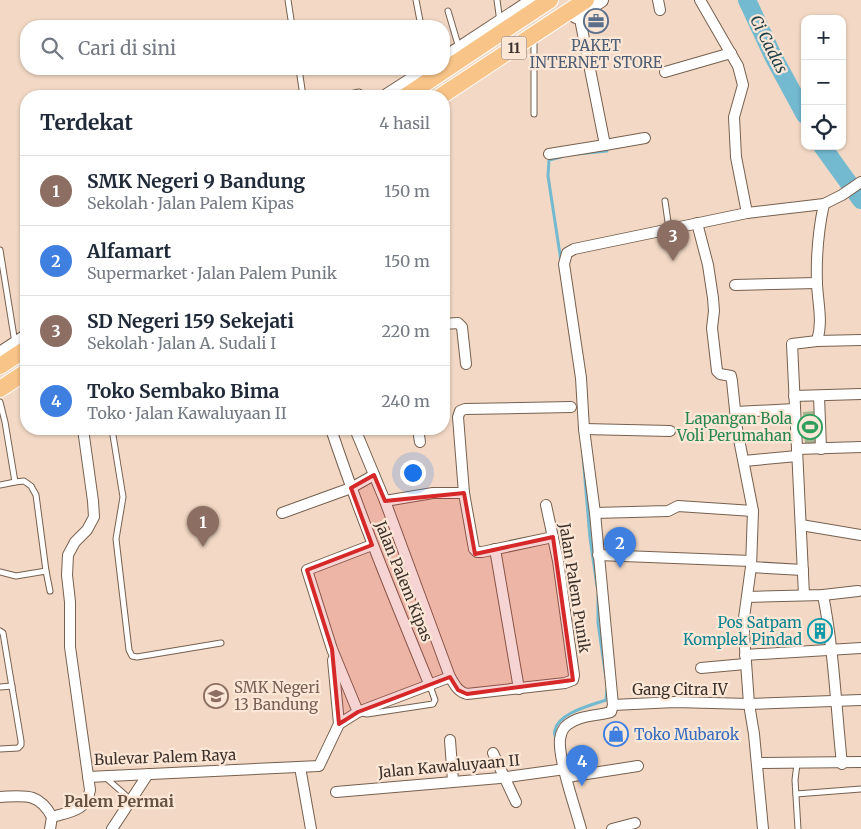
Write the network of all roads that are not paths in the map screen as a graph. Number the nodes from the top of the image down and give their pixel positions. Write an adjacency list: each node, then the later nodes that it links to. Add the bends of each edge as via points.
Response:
1 (288, 0): 10 (lane)
2 (416, 0): 11 (lane)
3 (497, 0): 12 (lane)
4 (534, 0): 12 (main road)
5 (550, 0): 17 (highway, 11)
6 (601, 0): 8 (main road)
7 (700, 0): 15 (street)
8 (582, 7): 13 (main road); 25 (highway, 11); 29 (street)
9 (448, 11): 14 (lane)
10 (291, 20)
11 (420, 20)
12 (500, 23): 14 (main road)
13 (534, 44): 26 (main road); 27 (lane)
14 (459, 49): 16 (main road)
15 (731, 53): 18 (street); 34 (street, via 743,85 734,117 736,157)
16 (450, 55)
17 (450, 67)
18 (665, 72)
19 (300, 75): 22 (lane)
20 (419, 75): 23 (main road)
21 (438, 75): 24 (highway, 11)
22 (302, 90)
23 (396, 90)
24 (415, 90)
25 (450, 90)
26 (450, 99)
27 (534, 114)
28 (645, 138): 29 (street)
29 (605, 145): 30 (street)
30 (549, 154)
31 (860, 182): 33 (street)
32 (664, 201): 36 (lane)
33 (824, 204): 34 (street); 38 (street, via 817,239)
34 (747, 213): 35 (street)
35 (697, 224): 36 (street); 59 (street, via 713,298 712,328 717,371 732,378)
36 (669, 229): 60 (street, via 567,253 564,264 581,378)
37 (0, 250): 41 (lane)
38 (817, 283): 39 (street); 43 (street, via 821,323)
39 (735, 285)
40 (450, 324): 47 (street, via 458,323 462,327)
41 (20, 335)
42 (861, 340): 43 (street)
43 (817, 341): 53 (street, via 792,344)
44 (20, 344): 46 (main road)
45 (20, 345): 48 (highway)
46 (0, 354)
47 (466, 364)
48 (0, 366)
49 (20, 376): 51 (highway)
50 (20, 384): 55 (main road)
51 (0, 389)
52 (861, 394): 54 (street)
53 (794, 396): 54 (street); 58 (street)
54 (819, 396): 69 (street)
55 (0, 397)
56 (0, 402): 73 (lane)
57 (571, 407): 76 (street, via 460,411)
58 (795, 409): 59 (street); 70 (street)
59 (736, 412): 71 (street)
60 (584, 429): 61 (street); 81 (street)
61 (670, 431)
62 (84, 435): 126 (street, Bulevar Palem Raya, via 94,517 68,555 67,575 70,647)
63 (113, 435): 98 (lane, via 123,497 116,539 128,650 137,657)
64 (333, 435): 75 (street, Jalan Palem Kipas)
65 (357, 435): 72 (street)
66 (419, 435): 67 (street)
67 (420, 442)
68 (861, 447): 69 (street)
69 (821, 448): 70 (street)
70 (797, 453): 71 (street); 82 (street)
71 (744, 461): 79 (street)
72 (374, 475): 75 (street); 77 (street)
73 (15, 482): 74 (lane); 90 (lane, via 24,481 36,495)
74 (0, 485)
75 (350, 488): 80 (street); 85 (street, Jalan Palem Kipas)
76 (464, 493): 77 (street, via 433,493); 86 (street, via 474,549 477,552)
77 (385, 501): 104 (street)
78 (546, 505): 84 (street, Jalan Palem Punik)
79 (753, 511): 81 (street, via 678,506 668,511); 88 (street)
80 (282, 513)
81 (595, 513): 87 (street)
82 (801, 525): 83 (street); 89 (street)
83 (861, 536)
84 (553, 537): 86 (street); 108 (street, Jalan Palem Punik, via 573,680)
85 (372, 545): 100 (street, via 307,570); 106 (street, Jalan Palem Kipas)
86 (495, 549): 108 (street)
87 (598, 556): 88 (street); 112 (street)
88 (751, 564): 89 (street); 96 (street)
89 (803, 570): 94 (street)
90 (46, 571): 91 (lane, via 16,576); 92 (lane)
91 (0, 572)
92 (50, 591)
93 (858, 591): 95 (street)
94 (804, 595): 95 (street); 96 (street)
95 (823, 595): 101 (street)
96 (747, 598): 102 (street)
97 (0, 630): 105 (lane)
98 (221, 643)
99 (861, 648): 101 (street)
100 (332, 649): 113 (street); 114 (street)
101 (831, 650): 102 (street); 110 (street)
102 (745, 659): 103 (street); 111 (street)
103 (701, 668)
104 (450, 677): 106 (street); 108 (street, via 458,690 467,694)
105 (12, 686): 107 (lane); 116 (lane, via 20,745 18,748)
106 (430, 686): 113 (street); 113 (lane, via 435,700 433,704 367,714)
107 (0, 687)
108 (518, 689)
109 (861, 700): 110 (street, Gang Citra IV)
110 (835, 702): 111 (street, Gang Citra IV); 121 (street)
111 (748, 704): 112 (street, Gang Citra IV, via 675,702); 119 (street)
112 (612, 705): 124 (street, via 611,712 580,719 563,730 560,750)
113 (358, 712): 114 (street)
114 (339, 724): 123 (street, Bulevar Palem Raya, via 319,766)
115 (450, 740): 129 (street)
116 (0, 749)
117 (493, 753): 128 (street)
118 (861, 762): 121 (street)
119 (756, 763): 120 (street); 143 (street)
120 (797, 764): 121 (street); 132 (lane)
121 (842, 764)
122 (638, 766): 124 (street, Jalan Kawaluyaan II)
123 (300, 767): 125 (street, Bulevar Palem Raya); 140 (street)
124 (566, 773): 128 (street, Jalan Kawaluyaan II); 141 (street)
125 (148, 774): 127 (street, Bulevar Palem Raya); 134 (street)
126 (88, 777): 127 (street, Bulevar Palem Raya); 136 (street, via 90,790 84,804 76,810)
127 (104, 777): 134 (lane)
128 (505, 777): 129 (street, Jalan Kawaluyaan II); 135 (street)
129 (453, 781): 131 (street, Jalan Kawaluyaan II)
130 (861, 789): 132 (lane)
131 (336, 792)
132 (796, 794): 144 (lane)
133 (0, 797): 136 (street, via 31,796)
134 (131, 800): 139 (street)
135 (516, 802)
136 (52, 817): 138 (street)
137 (635, 823): 142 (street)
138 (50, 829)
139 (112, 829)
140 (311, 829)
141 (580, 829)
142 (612, 829)
143 (762, 829)
144 (798, 829)

